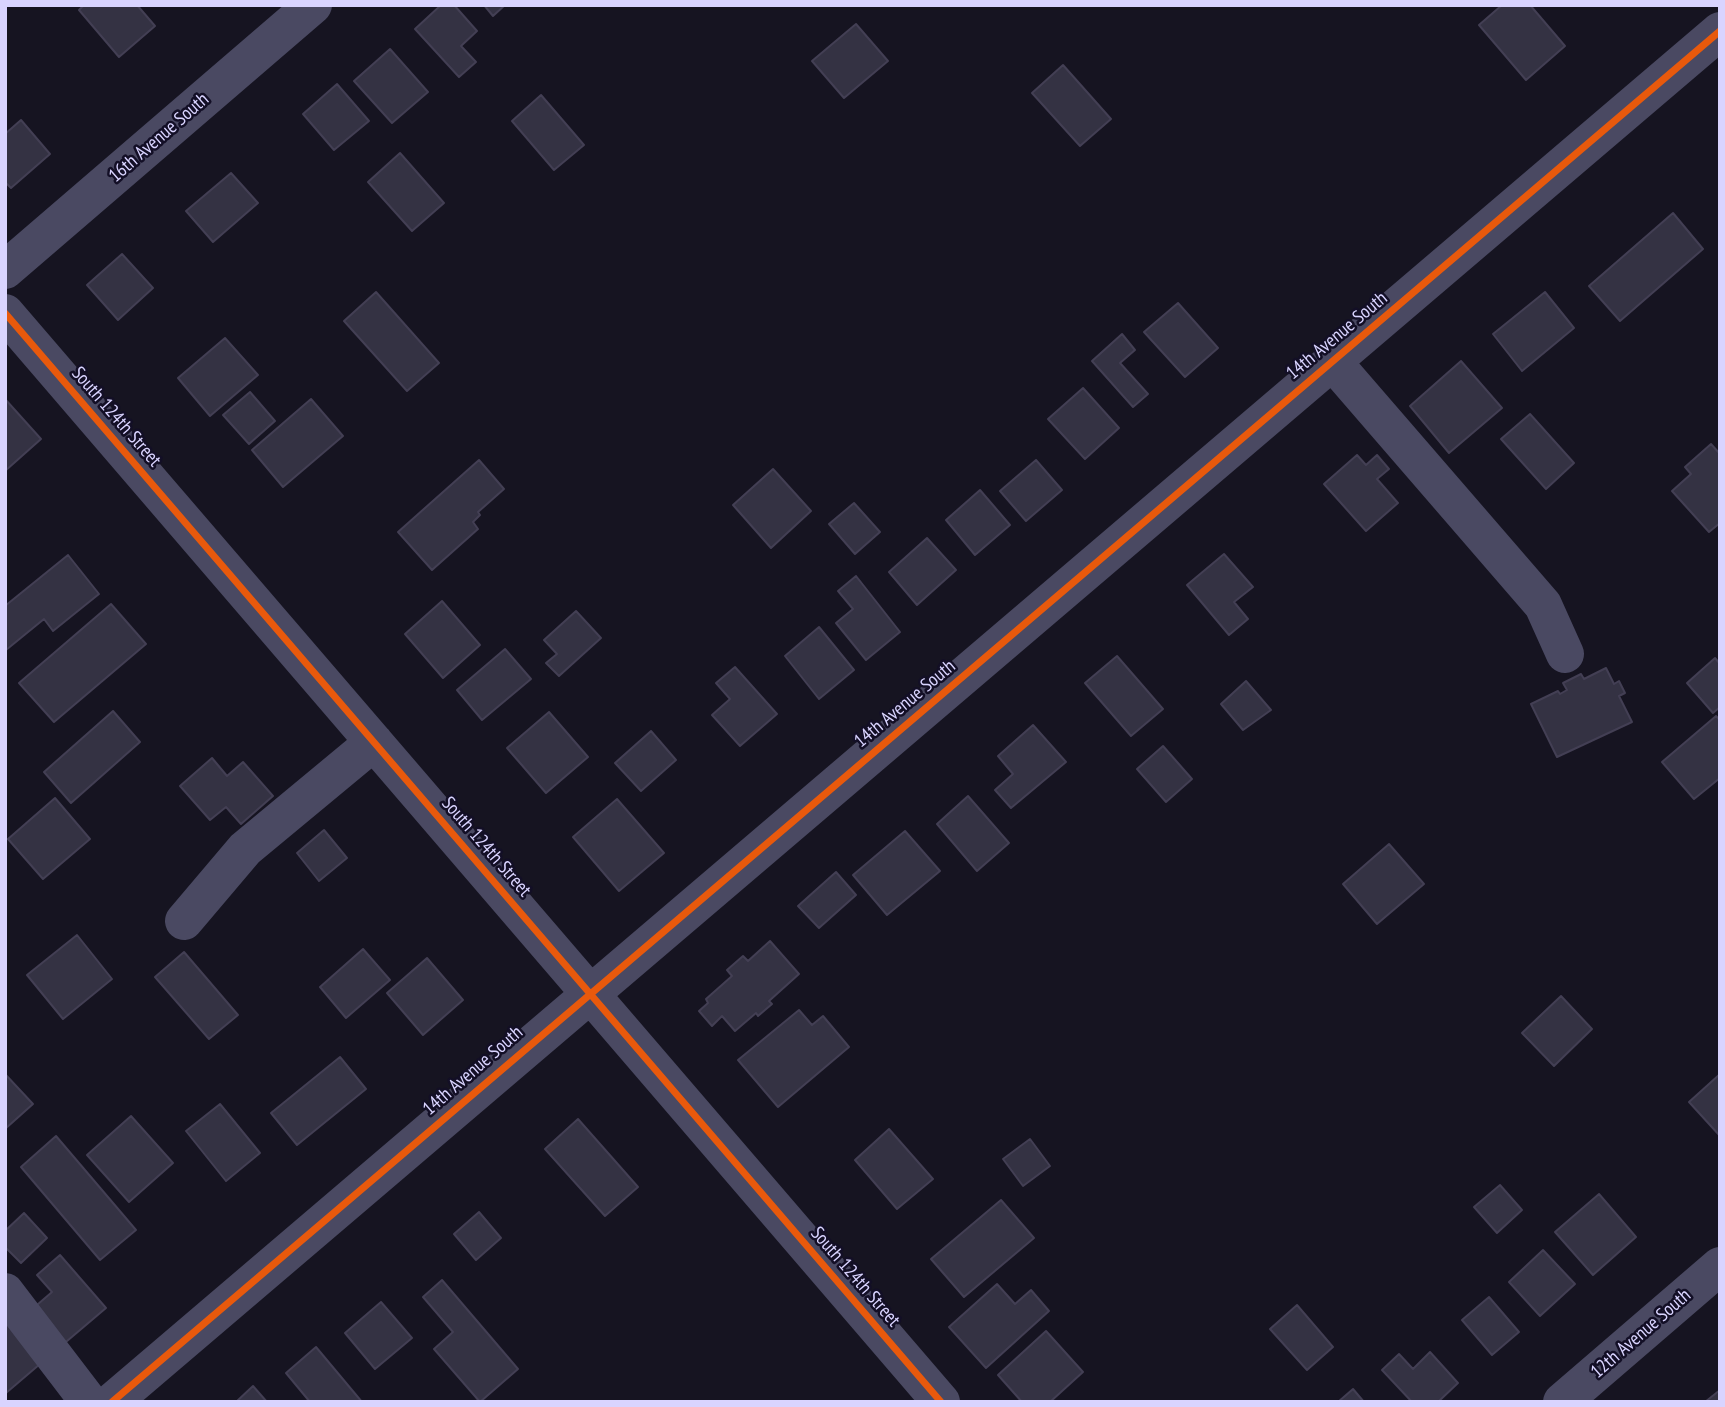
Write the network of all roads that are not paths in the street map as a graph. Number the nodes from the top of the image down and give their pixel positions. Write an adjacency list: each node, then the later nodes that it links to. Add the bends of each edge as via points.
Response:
1 (313, 5): 3 (street, 16th Avenue South)
2 (1720, 31): 5 (street, 14th Avenue South)
3 (5, 271)
4 (5, 313): 7 (street, South 124th Street)
5 (1332, 361): 6 (street, via 1543,605); 9 (street, 14th Avenue South)
6 (1565, 654)
7 (374, 742): 8 (street, via 245,849); 9 (street, South 124th Street)
8 (184, 921)
9 (590, 992): 13 (street, 14th Avenue South); 14 (street, South 124th Street)
10 (1720, 1266): 15 (street, 12th Avenue South)
11 (5, 1292): 12 (street)
12 (89, 1402)
13 (112, 1402)
14 (941, 1402)
15 (1562, 1402)

